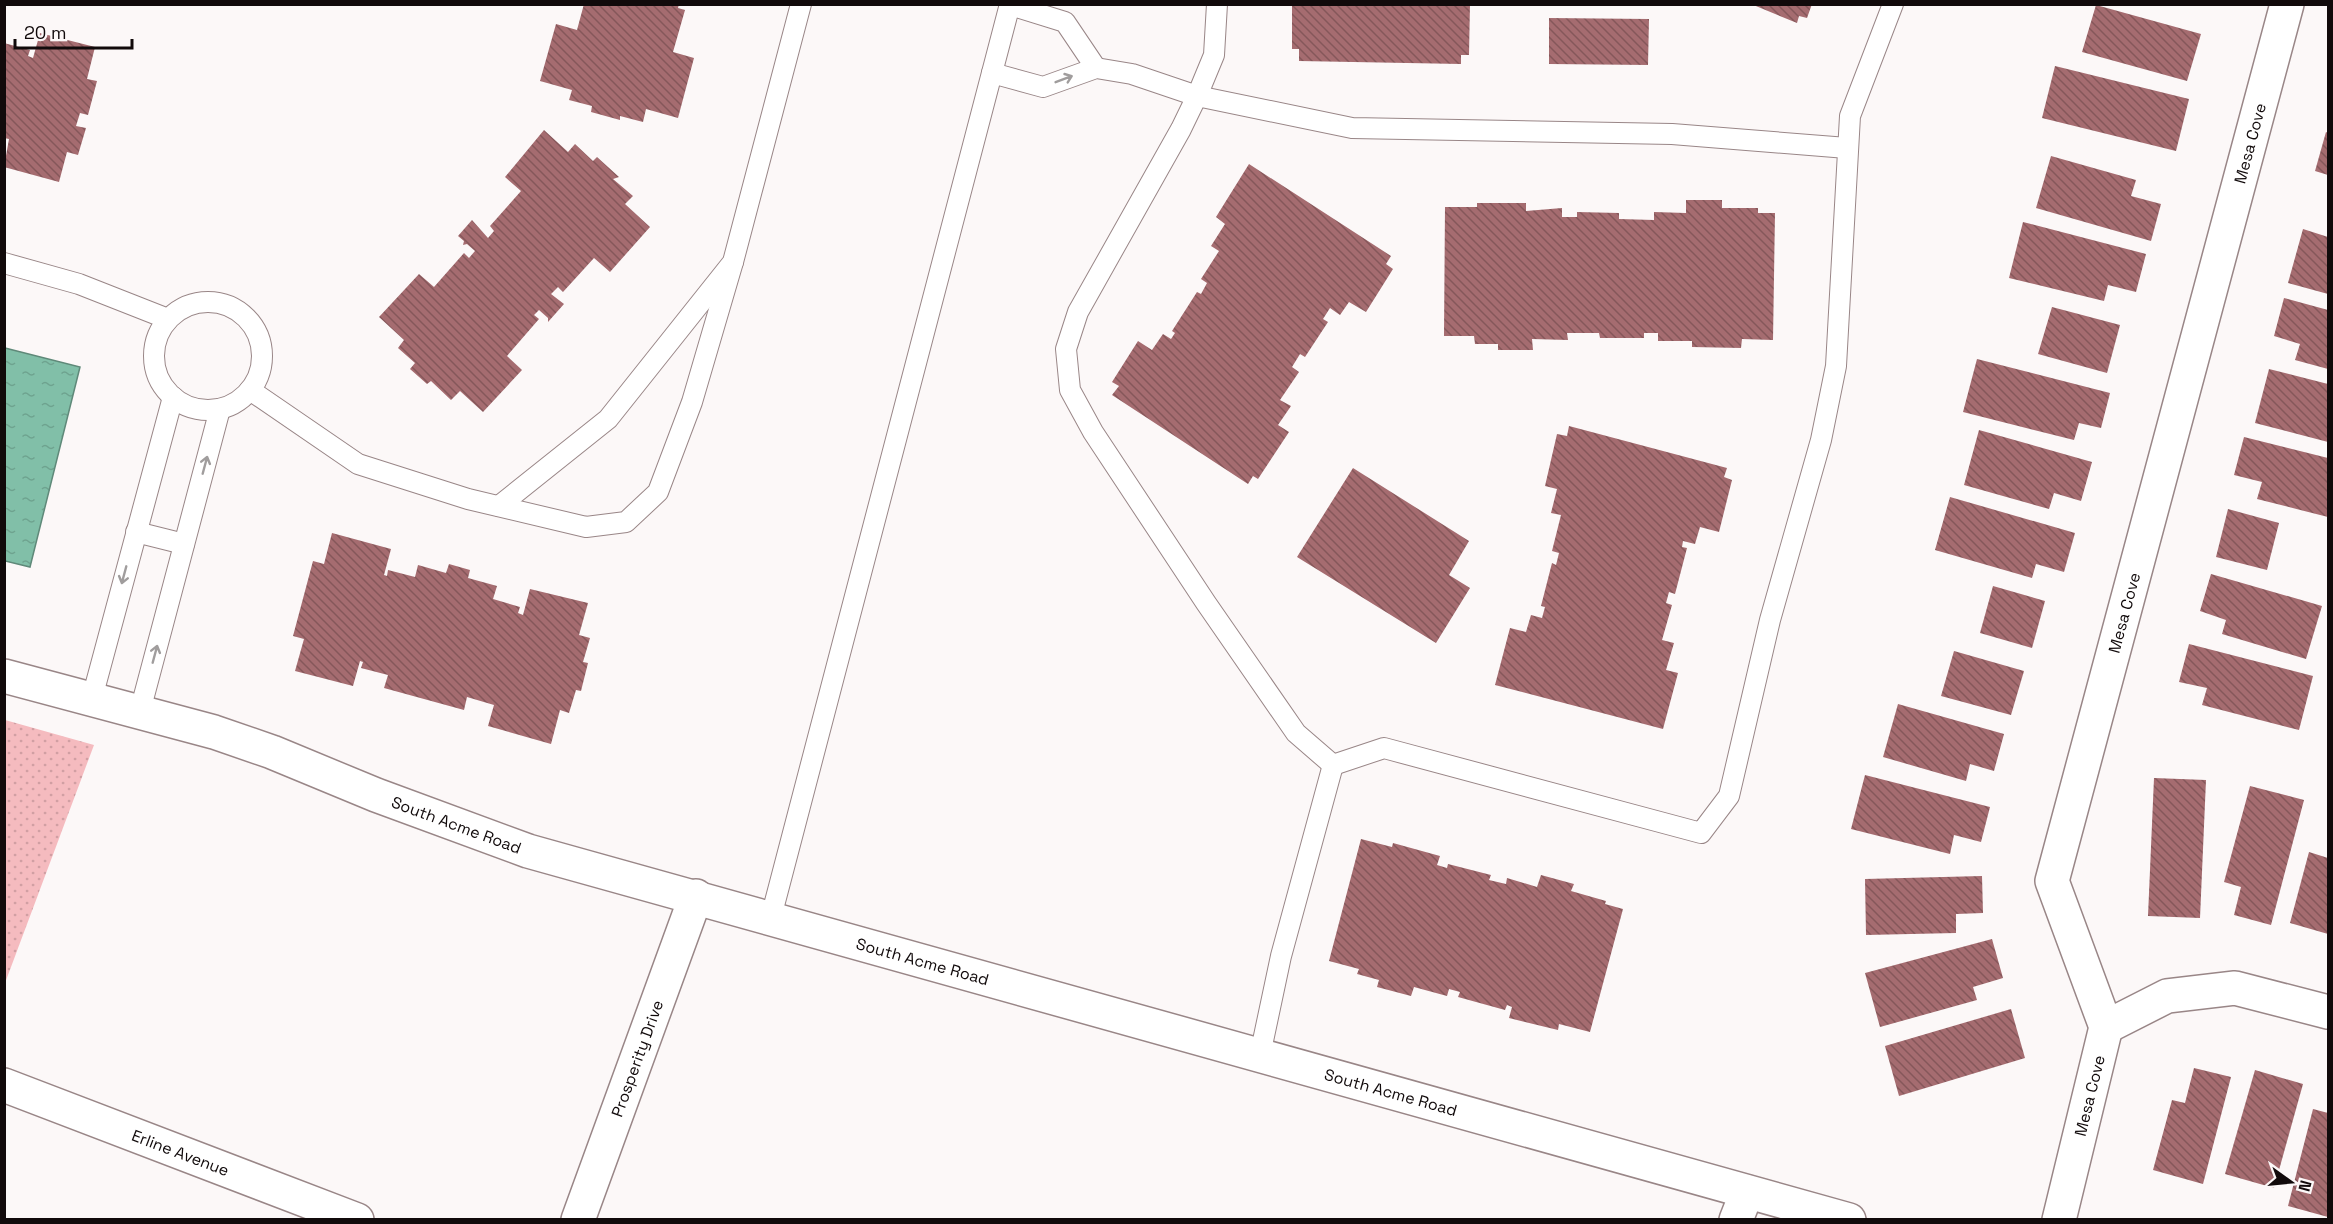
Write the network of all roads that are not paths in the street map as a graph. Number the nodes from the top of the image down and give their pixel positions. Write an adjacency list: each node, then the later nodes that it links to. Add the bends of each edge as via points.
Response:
1 (801, 4): 10 (lane)
2 (1217, 4): 8 (lane, via 1214,55)
3 (1893, 4): 9 (lane, via 1850,116)
4 (2288, 4): 26 (street, Mesa Cove, via 2052,881)
5 (1010, 5): 6 (lane, via 1065,22); 7 (lane)
6 (1096, 68): 7 (lane, one-way to 6, via 1043,87); 8 (lane, via 1132,74)
7 (992, 73): 24 (lane)
8 (1197, 96): 9 (lane, via 1352,128 1672,134); 22 (lane, via 1078,312 1066,349 1070,390 1093,432 1193,584 1296,733)
9 (1847, 148): 22 (lane, via 1836,366 1821,440 1770,620 1729,796 1701,833 1384,748)
10 (733, 262): 16 (lane, via 608,419); 16 (lane, via 692,402 658,492 626,522 586,527)
11 (4, 263): 12 (lane, via 79,284)
12 (168, 319): 13 (lane, via 185,306 205,301 226,304 244,314 257,330 262,351 260,372); 14 (lane, via 157,338 154,359 160,380)
13 (250, 390): 15 (lane); 16 (lane, via 358,464)
14 (172, 397): 15 (lane, via 195,409); 17 (lane)
15 (220, 409): 18 (lane, one-way to 15)
16 (499, 506)
17 (136, 532): 18 (lane); 20 (lane, one-way to 20)
18 (184, 544): 21 (lane, one-way to 18)
19 (4, 676): 20 (street, South Acme Road)
20 (92, 698): 21 (street, South Acme Road)
21 (140, 711): 23 (street, South Acme Road, via 272,752 528,851)
22 (1333, 765): 27 (lane, via 1281,956)
23 (696, 896): 24 (street, South Acme Road); 31 (street, Prosperity Drive)
24 (771, 917): 27 (street, South Acme Road)
25 (2328, 1012): 26 (street, via 2235,988 2167,996)
26 (2106, 1028): 33 (street, Mesa Cove)
27 (1260, 1055): 29 (street, South Acme Road)
28 (4, 1085): 30 (street, Erline Avenue)
29 (1741, 1206): 32 (street, South Acme Road)
30 (357, 1220)
31 (578, 1220)
32 (1849, 1220)
33 (2059, 1220)

